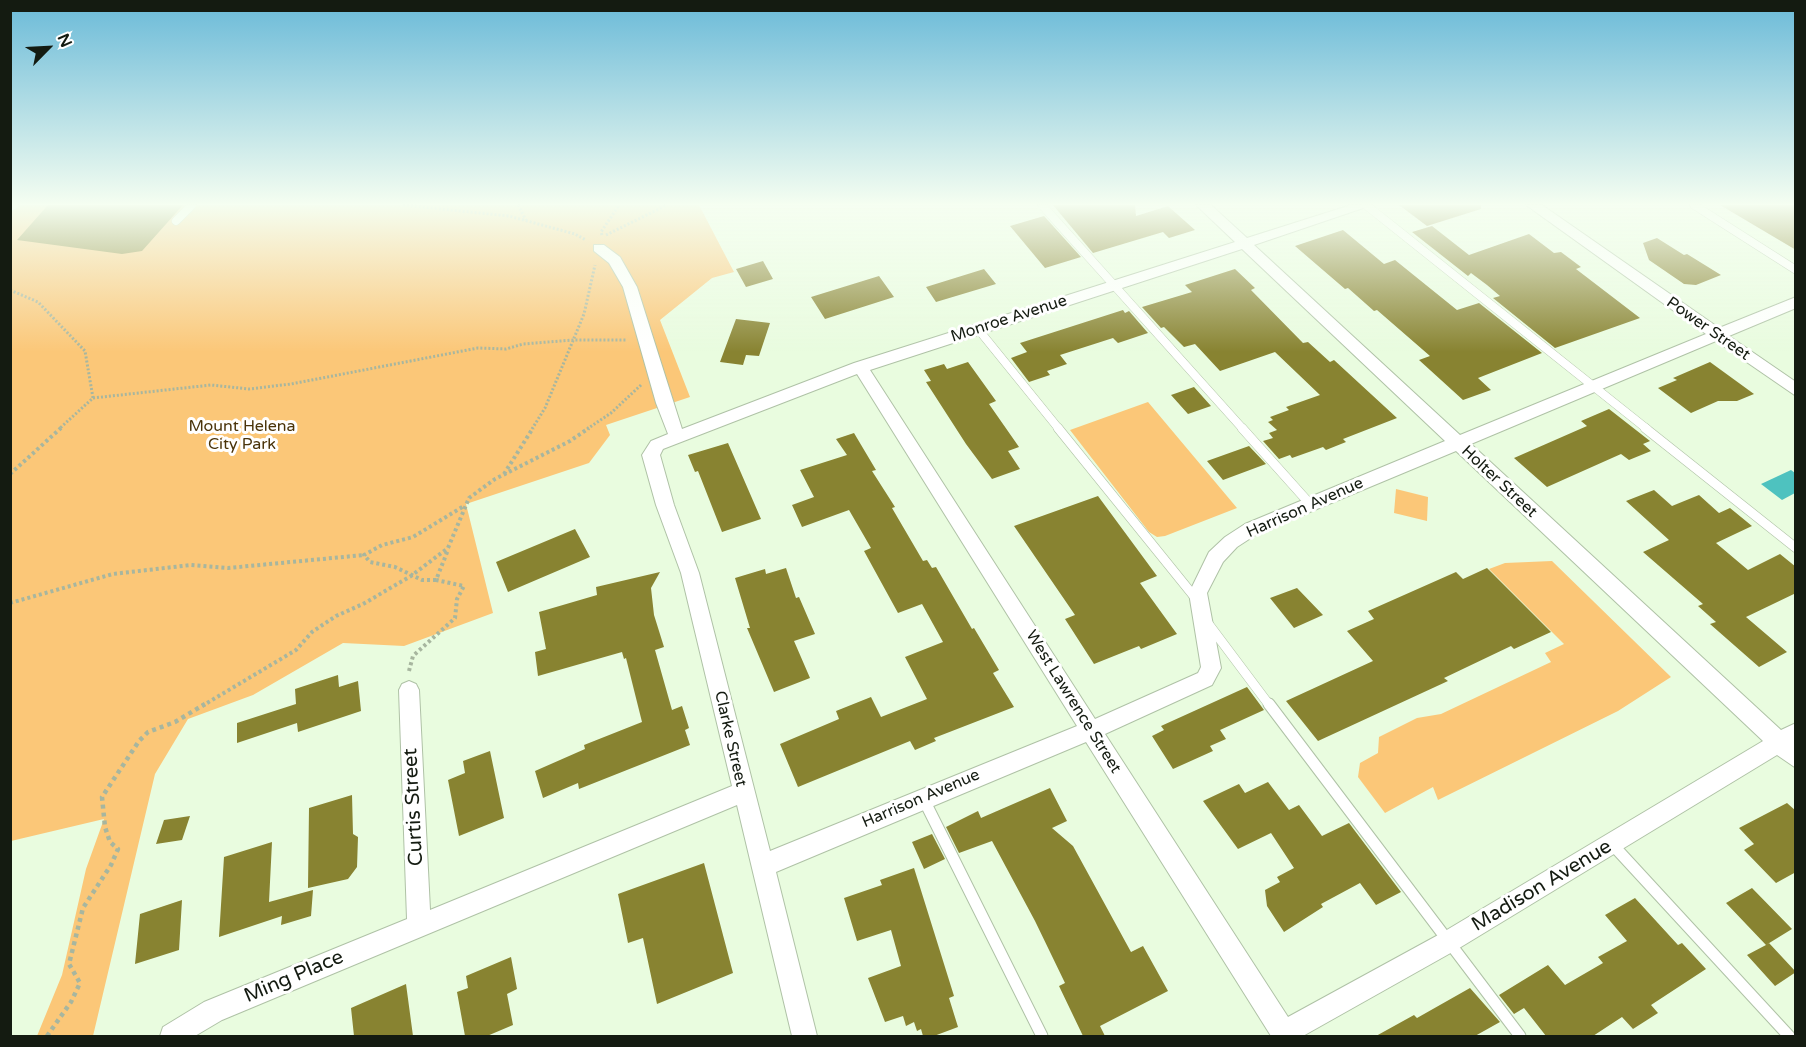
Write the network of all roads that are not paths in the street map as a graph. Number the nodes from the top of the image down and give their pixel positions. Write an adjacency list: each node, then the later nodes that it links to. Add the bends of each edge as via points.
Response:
1 (610, 254): 16 (street, via 630,287)
2 (1087, 254): 9 (lane)
3 (1211, 254): 9 (street, Monroe Avenue)
4 (1257, 254): 17 (street, Holter Street)
5 (1428, 254): 14 (lane)
6 (1602, 254): 12 (street, Power Street)
7 (1771, 254): 8 (lane)
8 (1796, 270)
9 (1115, 285): 11 (street, Monroe Avenue); 19 (lane)
10 (1796, 302): 12 (street, Harrison Avenue)
11 (978, 329): 13 (street, Monroe Avenue); 21 (lane)
12 (1714, 334): 14 (street, Harrison Avenue); 15 (street, Power Street)
13 (860, 367): 16 (street, Monroe Avenue); 23 (street, West Lawrence Street)
14 (1593, 385): 17 (street, Harrison Avenue); 20 (lane)
15 (1796, 390)
16 (677, 437): 18 (street, Monroe Avenue)
17 (1457, 442): 19 (street, Harrison Avenue); 24 (street, Holter Street)
18 (657, 445): 26 (street, Clarke Street, via 651,455 690,573)
19 (1310, 504): 21 (street, Harrison Avenue, via 1251,529 1231,542 1203,579 1198,593)
20 (1796, 548)
21 (1201, 609): 23 (street, Harrison Avenue, via 1211,668 1205,679); 31 (lane)
22 (409, 690): 30 (street, Curtis Street)
23 (1090, 729): 27 (street, Harrison Avenue); 32 (street, West Lawrence Street)
24 (1787, 737): 25 (street, Holter Street); 28 (street, Madison Avenue)
25 (1796, 758)
26 (742, 792): 29 (street, Clarke Street); 30 (street)
27 (923, 798): 29 (street, Harrison Avenue); 35 (lane)
28 (1612, 844): 31 (street, Madison Avenue); 37 (lane)
29 (762, 866): 34 (street, Clarke Street)
30 (419, 924): 33 (street, Ming Place, via 213,1011)
31 (1448, 942): 32 (street, Madison Avenue); 36 (lane)
32 (1284, 1035)
33 (172, 1036)
34 (805, 1036)
35 (1042, 1036)
36 (1520, 1036)
37 (1789, 1036)

